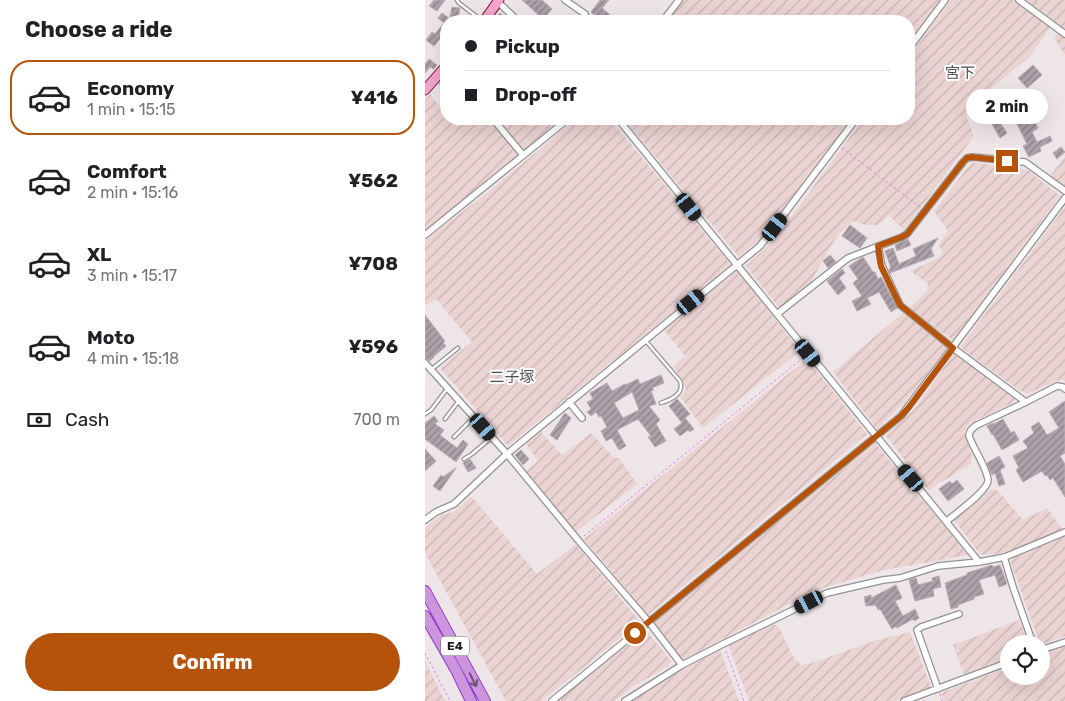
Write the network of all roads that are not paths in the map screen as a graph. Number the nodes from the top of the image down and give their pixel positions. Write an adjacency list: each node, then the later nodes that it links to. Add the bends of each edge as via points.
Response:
1 (457, 0): 8 (lane)
2 (565, 0): 7 (street)
3 (679, 0): 11 (street)
4 (945, 0): 13 (street)
5 (1019, 0): 12 (street)
6 (498, 1): 9 (main road); 10 (street)
7 (585, 14)
8 (475, 15)
9 (488, 15)
10 (512, 15)
11 (668, 15)
12 (1065, 34)
13 (915, 40)
14 (440, 72): 15 (main road)
15 (427, 84)
16 (498, 125): 20 (street)
17 (560, 125): 20 (street)
18 (623, 125): 25 (street)
19 (851, 125): 25 (street, via 765,241)
20 (523, 155): 23 (street)
21 (1065, 191): 24 (street, via 1025,162 967,158 904,236)
22 (1065, 198): 29 (street)
23 (425, 236)
24 (878, 246): 26 (street, via 848,258); 29 (street, via 881,266 900,305)
25 (736, 265): 26 (street); 27 (street)
26 (777, 314): 42 (street)
27 (645, 340): 35 (street); 36 (lane, via 682,386 673,398)
28 (458, 348): 31 (lane)
29 (953, 348): 37 (street); 42 (street, via 905,411)
30 (425, 362): 31 (street)
31 (432, 370): 32 (street)
32 (448, 388): 34 (street); 38 (lane)
33 (1065, 389): 37 (street, via 1057,386)
34 (459, 401): 39 (street); 40 (lane)
35 (569, 402): 41 (street); 45 (street)
36 (661, 403)
37 (1025, 403): 48 (street, via 970,431 969,436 988,484)
38 (425, 414)
39 (474, 417): 43 (lane); 44 (street)
40 (445, 418)
41 (582, 418)
42 (877, 436): 48 (street); 55 (street)
43 (454, 437)
44 (492, 438): 45 (street); 46 (lane)
45 (507, 454): 47 (street, via 454,504); 55 (street)
46 (464, 459)
47 (425, 520)
48 (947, 521): 51 (street)
49 (1065, 532): 50 (street)
50 (1003, 557): 51 (street); 56 (street)
51 (979, 562): 59 (street, via 938,566 901,578 827,593)
52 (425, 591): 64 (highway, E4, one-way to 64)
53 (959, 614): 61 (street, via 917,630)
54 (425, 616): 63 (highway, E4)
55 (649, 622): 59 (street); 65 (street)
56 (1030, 635)
57 (1065, 642): 58 (street)
58 (1050, 647)
59 (682, 665): 62 (street)
60 (1000, 665): 61 (street)
61 (938, 689): 66 (street)
62 (627, 700)
63 (471, 701)
64 (485, 701)
65 (552, 701)
66 (904, 701)

